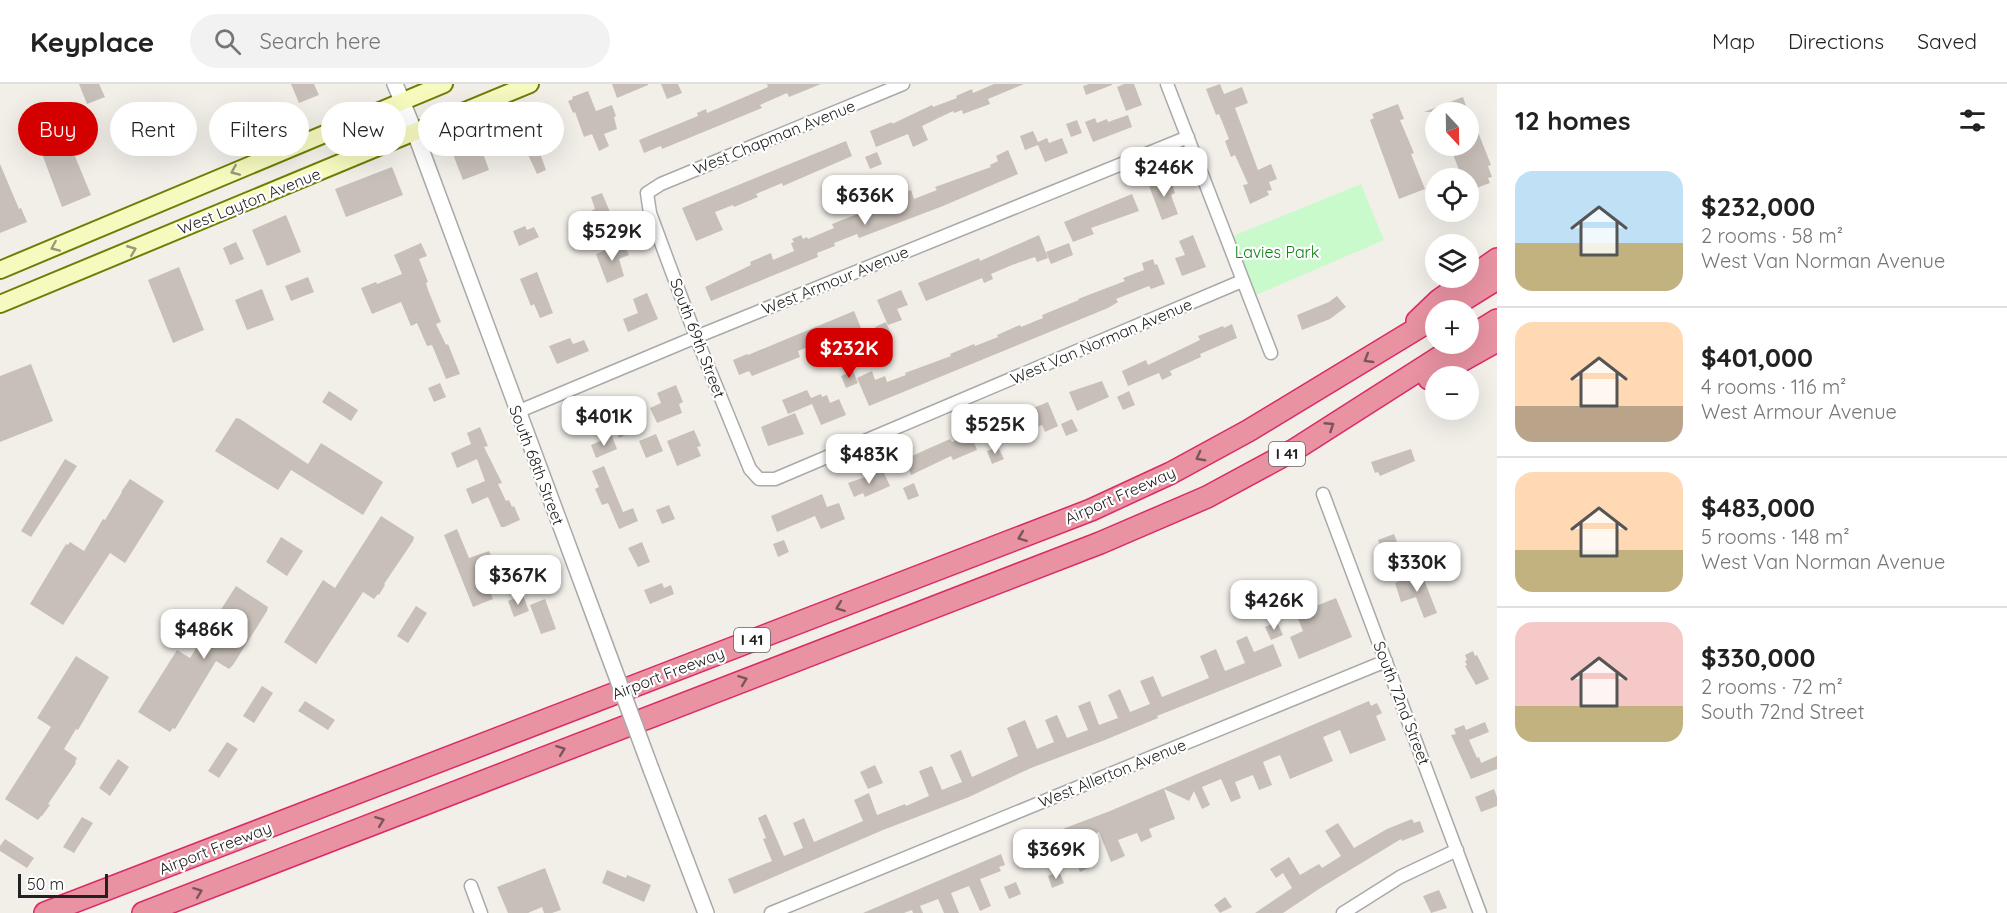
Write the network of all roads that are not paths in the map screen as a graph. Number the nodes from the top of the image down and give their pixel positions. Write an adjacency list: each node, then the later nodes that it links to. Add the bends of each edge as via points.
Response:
1 (395, 84): 6 (street, South 68th Street)
2 (444, 84): 6 (main road, West Layton Avenue)
3 (530, 84): 7 (main road, West Layton Avenue)
4 (903, 84): 9 (street, West Chapman Avenue)
5 (1167, 84): 8 (street)
6 (402, 101): 7 (street, South 68th Street); 11 (main road, West Layton Avenue, one-way to 11)
7 (415, 133): 15 (main road, West Layton Avenue, one-way to 7); 25 (street, South 68th Street)
8 (1188, 137): 13 (street); 19 (street, West Armour Avenue)
9 (647, 193): 19 (street, South 69th Street, via 650,213)
10 (1497, 259): 21 (highway, via 1439,300)
11 (0, 270)
12 (1497, 279): 14 (highway)
13 (1242, 281): 22 (street); 26 (street, West Van Norman Avenue, via 775,479)
14 (1462, 300)
15 (0, 304)
16 (1497, 320): 18 (highway)
17 (1425, 324): 21 (highway, Airport Freeway / I 41)
18 (1479, 331)
19 (696, 337): 25 (street, West Armour Avenue); 26 (street, South 69th Street, via 750,469)
20 (1497, 341): 24 (highway, via 1398,397)
21 (1394, 343): 31 (highway, Airport Freeway / I 41, one-way to 31, via 1248,431 1171,473 1090,510)
22 (1270, 353)
23 (1444, 354): 24 (highway, Airport Freeway / I 41)
24 (1363, 405): 32 (highway, Airport Freeway / I 41, one-way to 24, via 1100,543 1207,497 1294,450)
25 (517, 412): 34 (street, South 68th Street, bridge)
26 (759, 479)
27 (1323, 494): 28 (street, South 72nd Street)
28 (1386, 661): 29 (street, South 72nd Street); 35 (street, West Allerton Avenue)
29 (1457, 850): 36 (street, via 1400,877); 37 (street, South 72nd Street)
30 (471, 886): 33 (street)
31 (45, 913)
32 (143, 913)
33 (481, 913)
34 (706, 913)
35 (771, 913)
36 (1343, 913)
37 (1480, 913)

